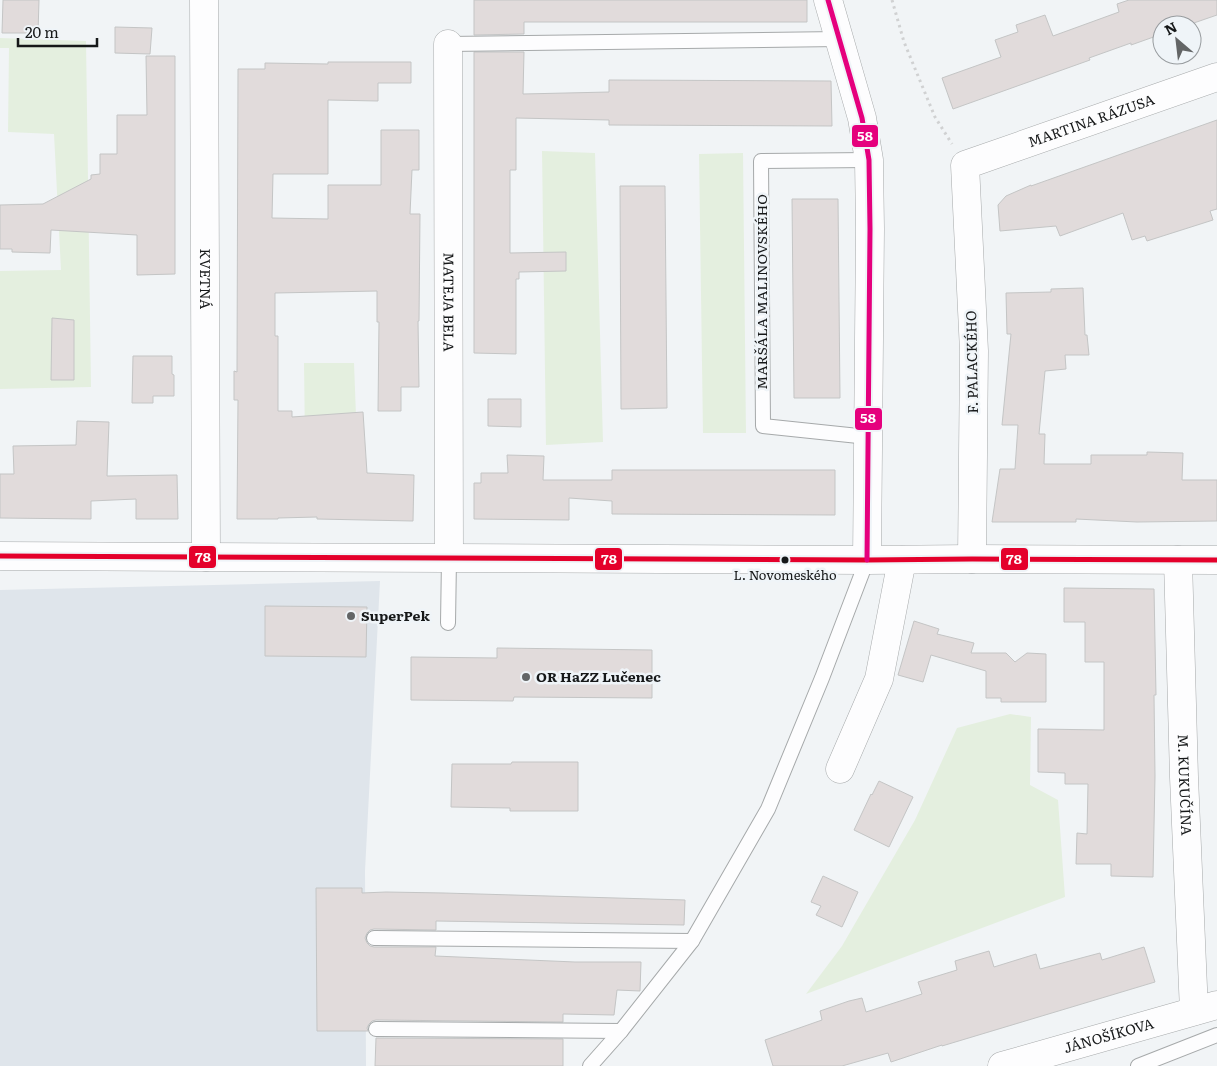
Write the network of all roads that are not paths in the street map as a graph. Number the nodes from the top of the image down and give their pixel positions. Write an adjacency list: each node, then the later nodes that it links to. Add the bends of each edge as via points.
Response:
1 (204, 0): 10 (street, KVETNÁ)
2 (828, 0): 3 (street)
3 (839, 39): 4 (lane); 6 (street, via 862,118)
4 (448, 44): 11 (street, MATEJA BELA)
5 (1217, 77): 7 (street, MARTINA RÁZUSA)
6 (869, 160): 8 (street); 8 (lane, MARŠÁLA MALINOVSKÉHO, via 761,161 763,426)
7 (966, 165): 12 (street, F. PALACKÉHO, via 974,351)
8 (868, 437): 13 (street)
9 (0, 556): 10 (street)
10 (206, 557): 11 (street)
11 (449, 559): 13 (street); 17 (lane)
12 (972, 559): 14 (street); 15 (street)
13 (867, 560): 14 (street); 20 (lane, via 768,809)
14 (902, 560): 18 (street, via 879,679)
15 (1178, 560): 16 (street); 21 (street, M. KUKUČÍNA, via 1184,777)
16 (1217, 560)
17 (448, 623)
18 (840, 769)
19 (374, 938): 20 (lane)
20 (692, 941): 23 (lane)
21 (1205, 1008): 26 (street, JÁNOŠÍKOVA)
22 (376, 1029): 23 (lane)
23 (621, 1031): 25 (lane)
24 (1217, 1035): 27 (lane)
25 (590, 1066)
26 (1002, 1066)
27 (1138, 1066)

